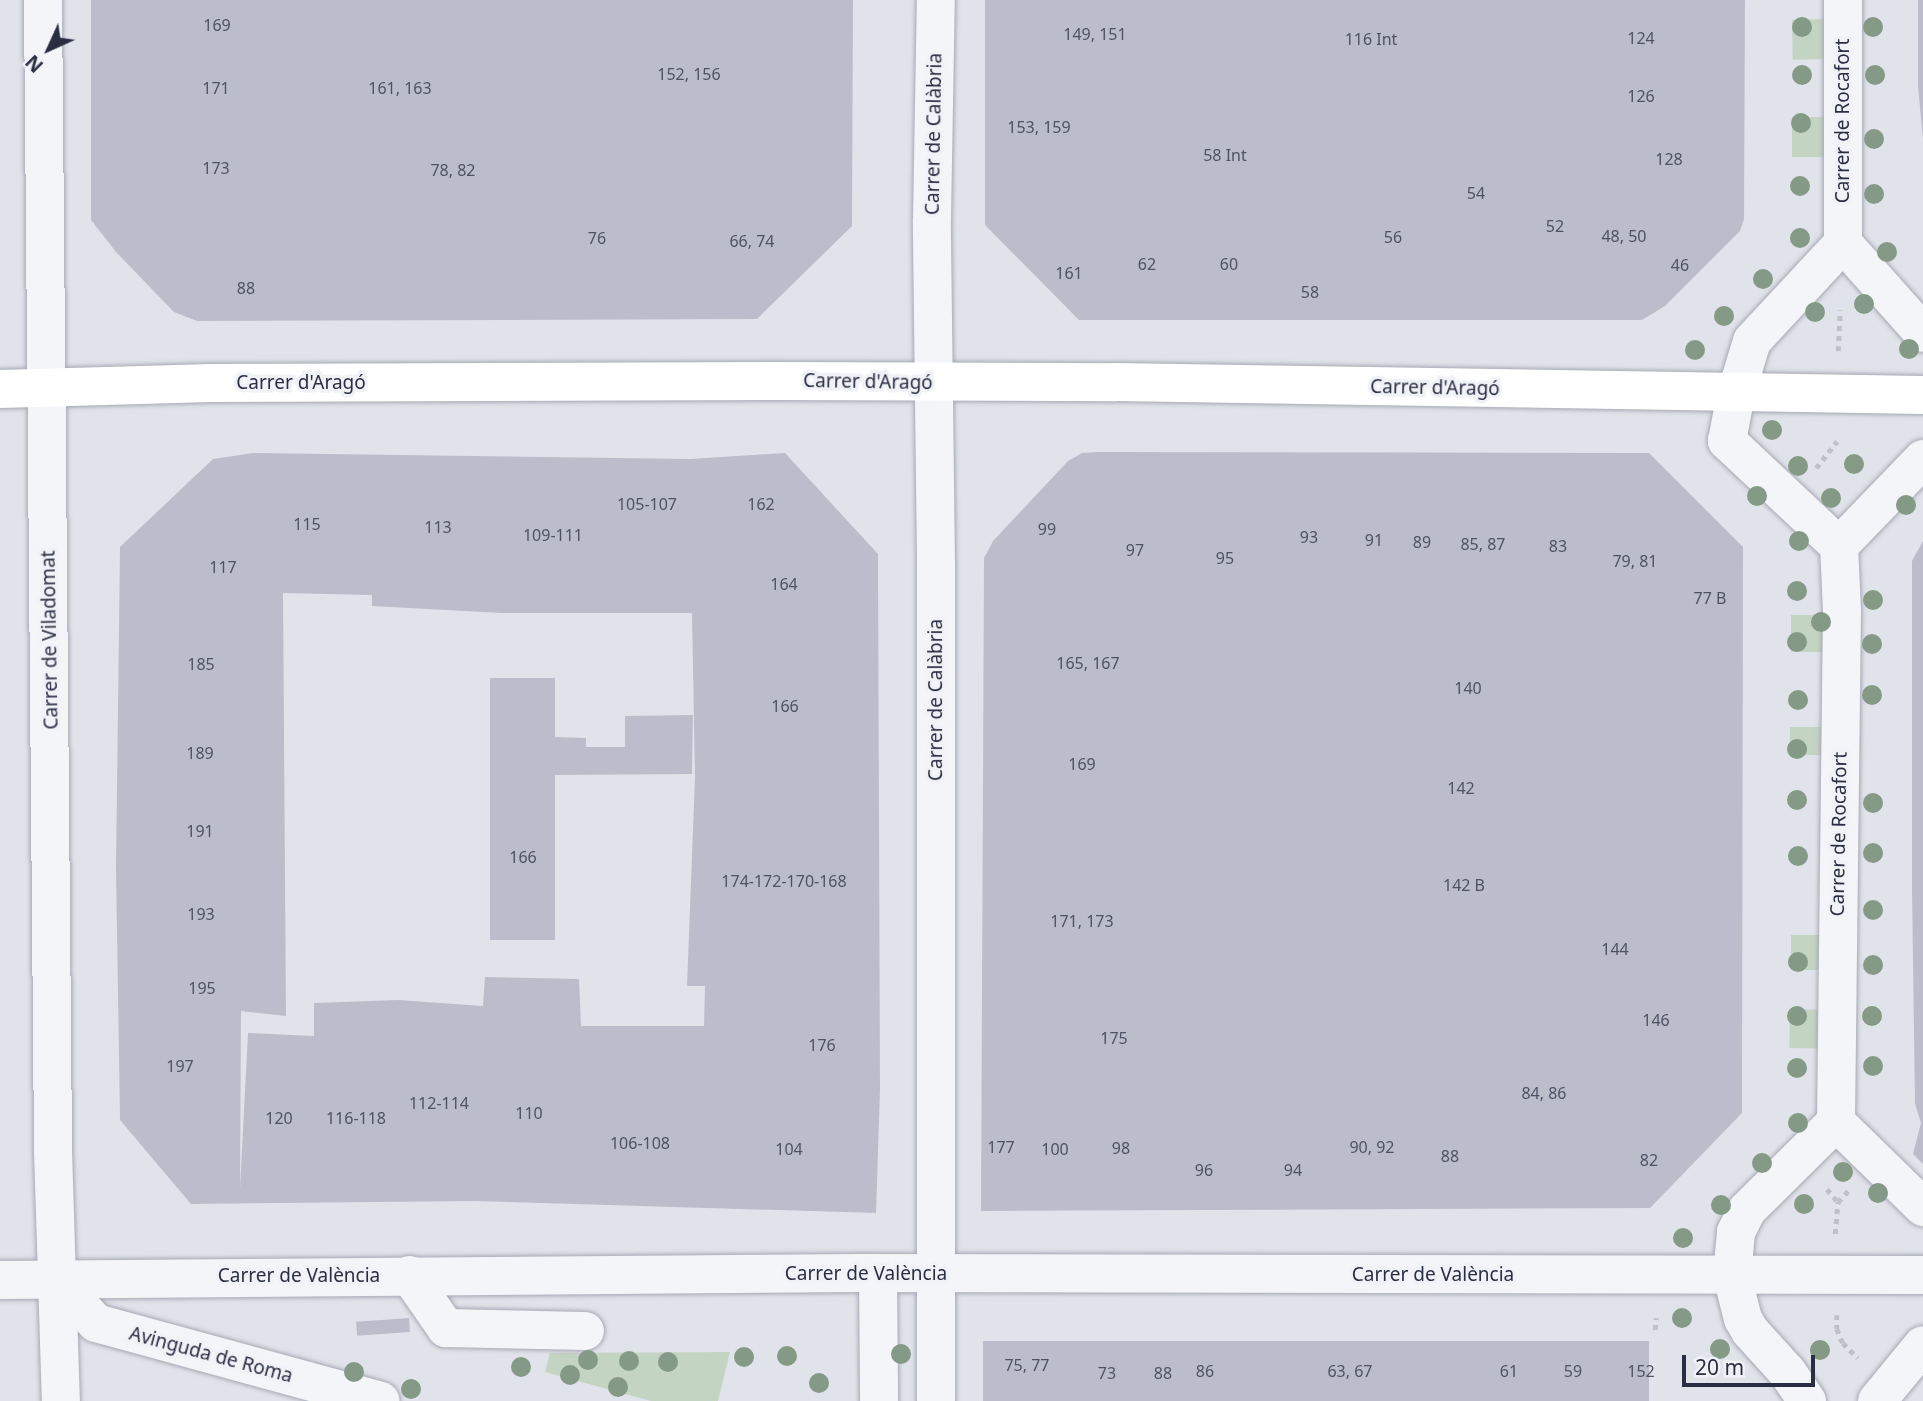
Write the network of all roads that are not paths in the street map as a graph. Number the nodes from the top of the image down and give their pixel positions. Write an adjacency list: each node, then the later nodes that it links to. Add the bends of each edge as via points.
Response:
1 (43, 0): 8 (street, Carrer de Viladomat)
2 (936, 0): 6 (street, Carrer de Calàbria)
3 (1843, 0): 4 (street, Carrer de Rocafort)
4 (1843, 243): 5 (street); 9 (street, via 1752,341)
5 (1923, 333)
6 (933, 383): 8 (main road, Carrer d'Aragó, via 211,383); 9 (main road, Carrer d'Aragó, via 1130,382); 16 (street, Carrer de Calàbria)
7 (0, 389): 8 (main road, Carrer d'Aragó)
8 (46, 389): 21 (street, Carrer de Viladomat)
9 (1736, 394): 10 (main road, Carrer d'Aragó); 12 (street, via 1727,441)
10 (1923, 395)
11 (1923, 459): 12 (street)
12 (1839, 546): 13 (street, Carrer de Rocafort)
13 (1836, 1122): 14 (street); 19 (street, via 1747,1210 1736,1232)
14 (1916, 1198)
15 (878, 1274): 16 (street, Carrer de València); 17 (street, Carrer de València); 27 (street)
16 (935, 1274): 19 (street, Carrer de València); 28 (street, Carrer de Calàbria)
17 (409, 1275): 21 (street, Carrer de València); 22 (street, via 446,1328)
18 (1923, 1275): 19 (street, Carrer de València)
19 (1732, 1276): 29 (street, via 1743,1319)
20 (0, 1280): 21 (street, Carrer de València)
21 (57, 1281): 25 (street, Carrer de Viladomat); 26 (street, Avinguda de Roma, via 96,1323)
22 (585, 1331)
23 (1923, 1345): 24 (street)
24 (1883, 1395)
25 (61, 1401)
26 (381, 1401)
27 (879, 1401)
28 (936, 1401)
29 (1807, 1401)

